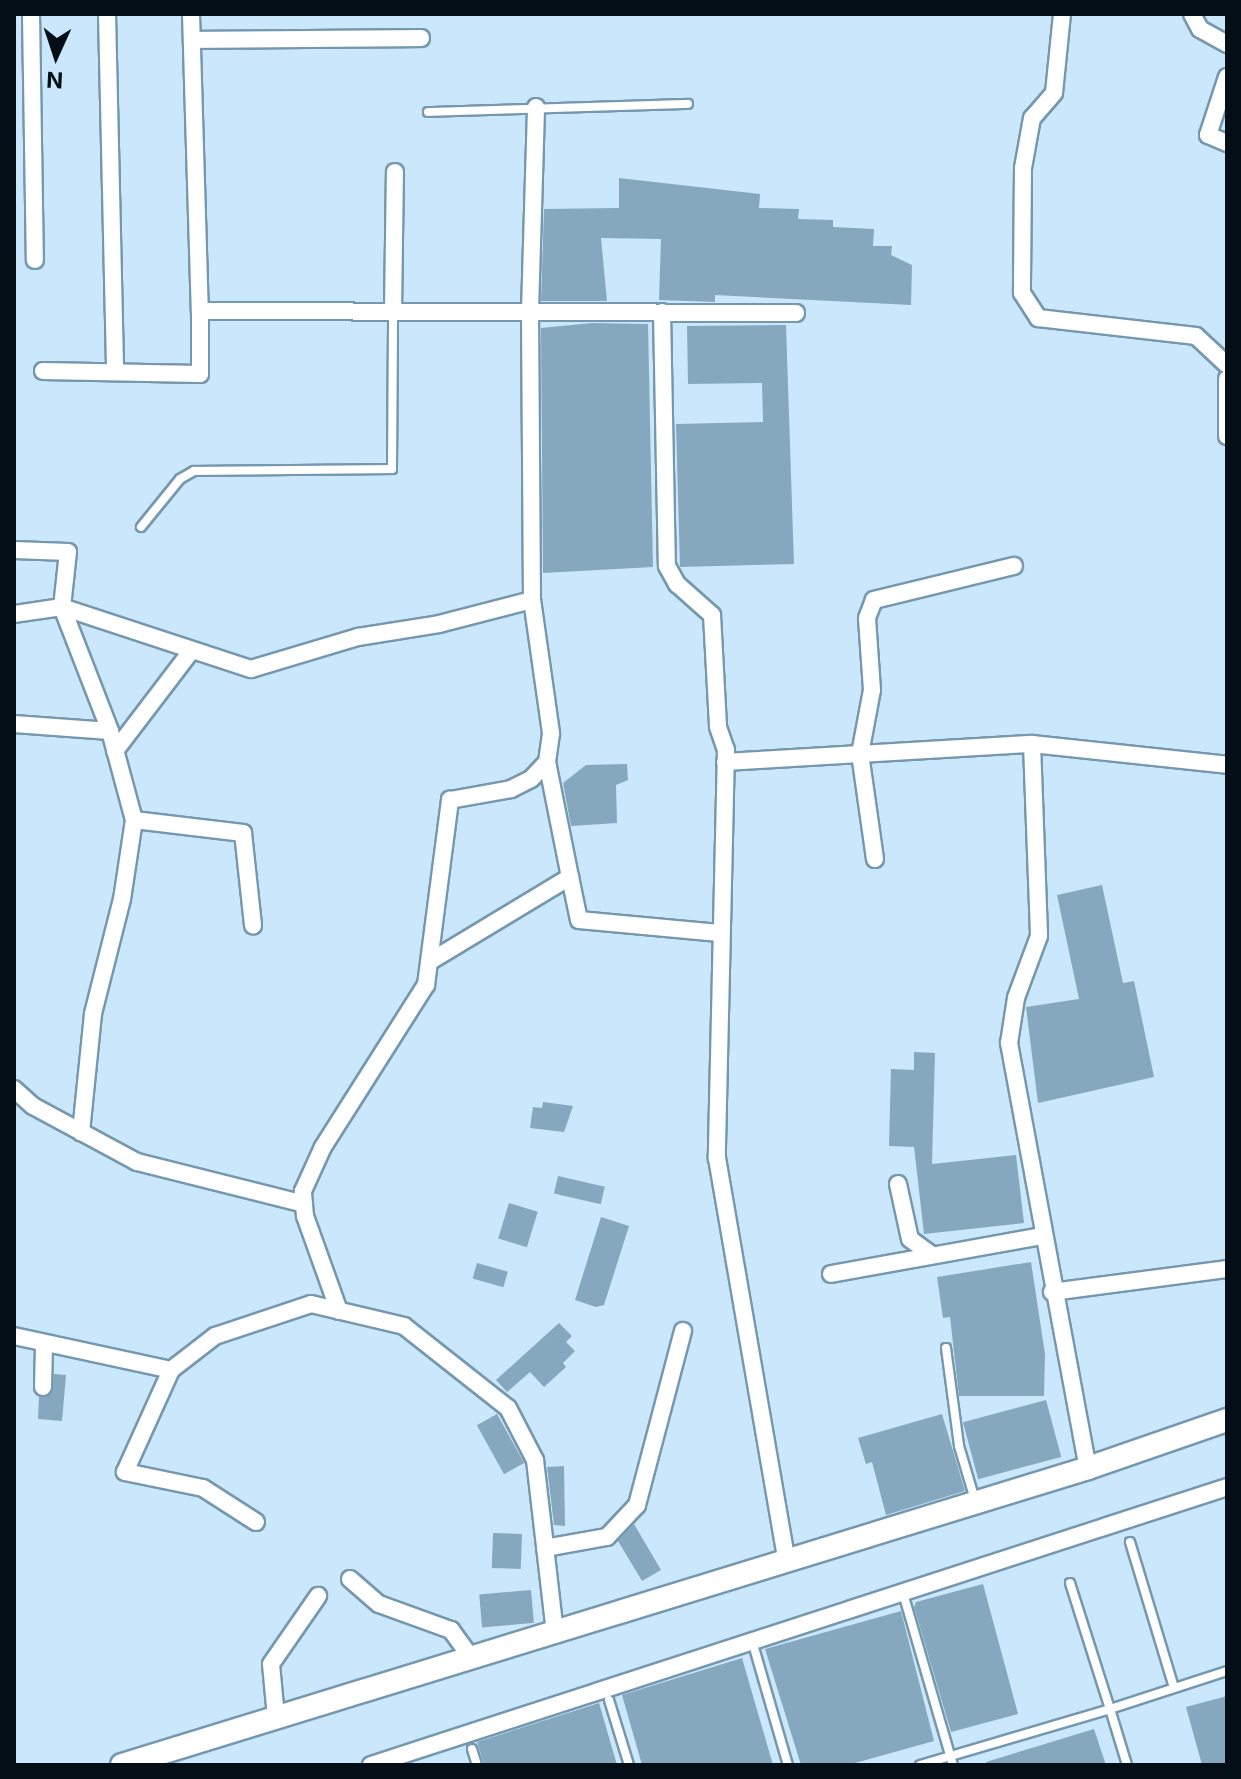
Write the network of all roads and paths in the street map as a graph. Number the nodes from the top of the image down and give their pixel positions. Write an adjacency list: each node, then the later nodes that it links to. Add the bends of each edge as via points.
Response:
1 (31, 14): 9 (street)
2 (107, 14): 24 (street)
3 (191, 14): 7 (street)
4 (1062, 14): 22 (street, via 1054,93 1032,118 1023,168 1022,293 1038,318 1196,336)
5 (1192, 14): 8 (street, via 1200,29)
6 (421, 38): 7 (street)
7 (192, 40): 17 (street)
8 (1227, 44)
9 (23, 61): 16 (street)
10 (1227, 77): 14 (street, via 1208,135)
11 (688, 104): 12 (lane)
12 (536, 107): 13 (lane); 19 (street)
13 (428, 112)
14 (1227, 143)
15 (395, 172): 18 (street)
16 (35, 260)
17 (200, 311): 18 (street); 24 (street, via 200,374)
18 (393, 311): 19 (street); 27 (lane, via 392,469 194,471 180,479)
19 (530, 311): 20 (street); 30 (street)
20 (662, 312): 21 (street); 40 (street, via 667,566 677,584 712,615)
21 (796, 313)
22 (1227, 365)
23 (43, 371): 24 (street)
24 (115, 372)
25 (1227, 379): 26 (street)
26 (1227, 436)
27 (141, 527)
28 (14, 550): 31 (street, via 68,552)
29 (1014, 566): 38 (street, via 874,600 867,618 872,690)
30 (532, 600): 33 (street, via 439,624 358,637 251,669); 39 (street, via 551,733)
31 (62, 607): 32 (street); 33 (street); 35 (street)
32 (14, 614)
33 (192, 650): 37 (street)
34 (14, 724): 35 (street)
35 (110, 731): 37 (street)
36 (1032, 744): 38 (street); 41 (street); 52 (street, via 1039,936 1016,998 1009,1043)
37 (115, 751): 42 (street)
38 (860, 754): 40 (street); 43 (street)
39 (547, 762): 44 (street); 47 (street, via 511,789 450,800)
40 (725, 762): 46 (street)
41 (1227, 765)
42 (134, 820): 45 (street, via 243,833); 49 (street, via 122,899 93,1014)
43 (875, 859)
44 (570, 877): 46 (street, via 579,920); 47 (street)
45 (253, 925)
46 (719, 933): 71 (street, via 717,1158)
47 (429, 962): 51 (street, via 426,985 323,1147 303,1191)
48 (14, 1089): 49 (street, via 33,1106)
49 (81, 1132): 51 (street, via 137,1162)
50 (898, 1184): 53 (street, via 910,1239)
51 (304, 1204): 57 (street)
52 (1043, 1236): 53 (street); 56 (street)
53 (929, 1253): 55 (street)
54 (1227, 1269): 56 (street)
55 (831, 1274)
56 (1052, 1292): 65 (street)
57 (339, 1311): 62 (street, via 311,1304 215,1336); 70 (street, via 404,1326 508,1408 535,1460)
58 (683, 1331): 70 (street, via 637,1505 607,1537)
59 (14, 1336): 60 (street)
60 (44, 1345): 62 (street); 63 (street)
61 (946, 1348): 67 (lane, via 959,1446)
62 (171, 1370): 68 (street, via 125,1472 203,1488)
63 (43, 1387)
64 (1227, 1420): 65 (street)
65 (1088, 1468): 67 (street)
66 (1227, 1487): 87 (street)
67 (976, 1501): 71 (street)
68 (256, 1522)
69 (1130, 1542): 80 (lane)
70 (545, 1548): 76 (street)
71 (786, 1557): 76 (street)
72 (350, 1579): 78 (street, via 379,1604 451,1630)
73 (1070, 1583): 82 (lane)
74 (318, 1596): 83 (street, via 271,1664)
75 (905, 1600): 85 (lane)
76 (555, 1632): 78 (street)
77 (755, 1651): 90 (lane)
78 (471, 1658): 83 (street)
79 (1227, 1671): 80 (lane)
80 (1174, 1688): 82 (lane)
81 (609, 1700): 89 (lane)
82 (1110, 1709): 85 (lane); 92 (lane)
83 (276, 1717): 86 (street)
84 (472, 1749): 88 (lane)
85 (952, 1761): 91 (lane)
86 (122, 1765)
87 (371, 1765)
88 (477, 1765)
89 (629, 1765)
90 (788, 1765)
91 (920, 1765)
92 (1127, 1765)

